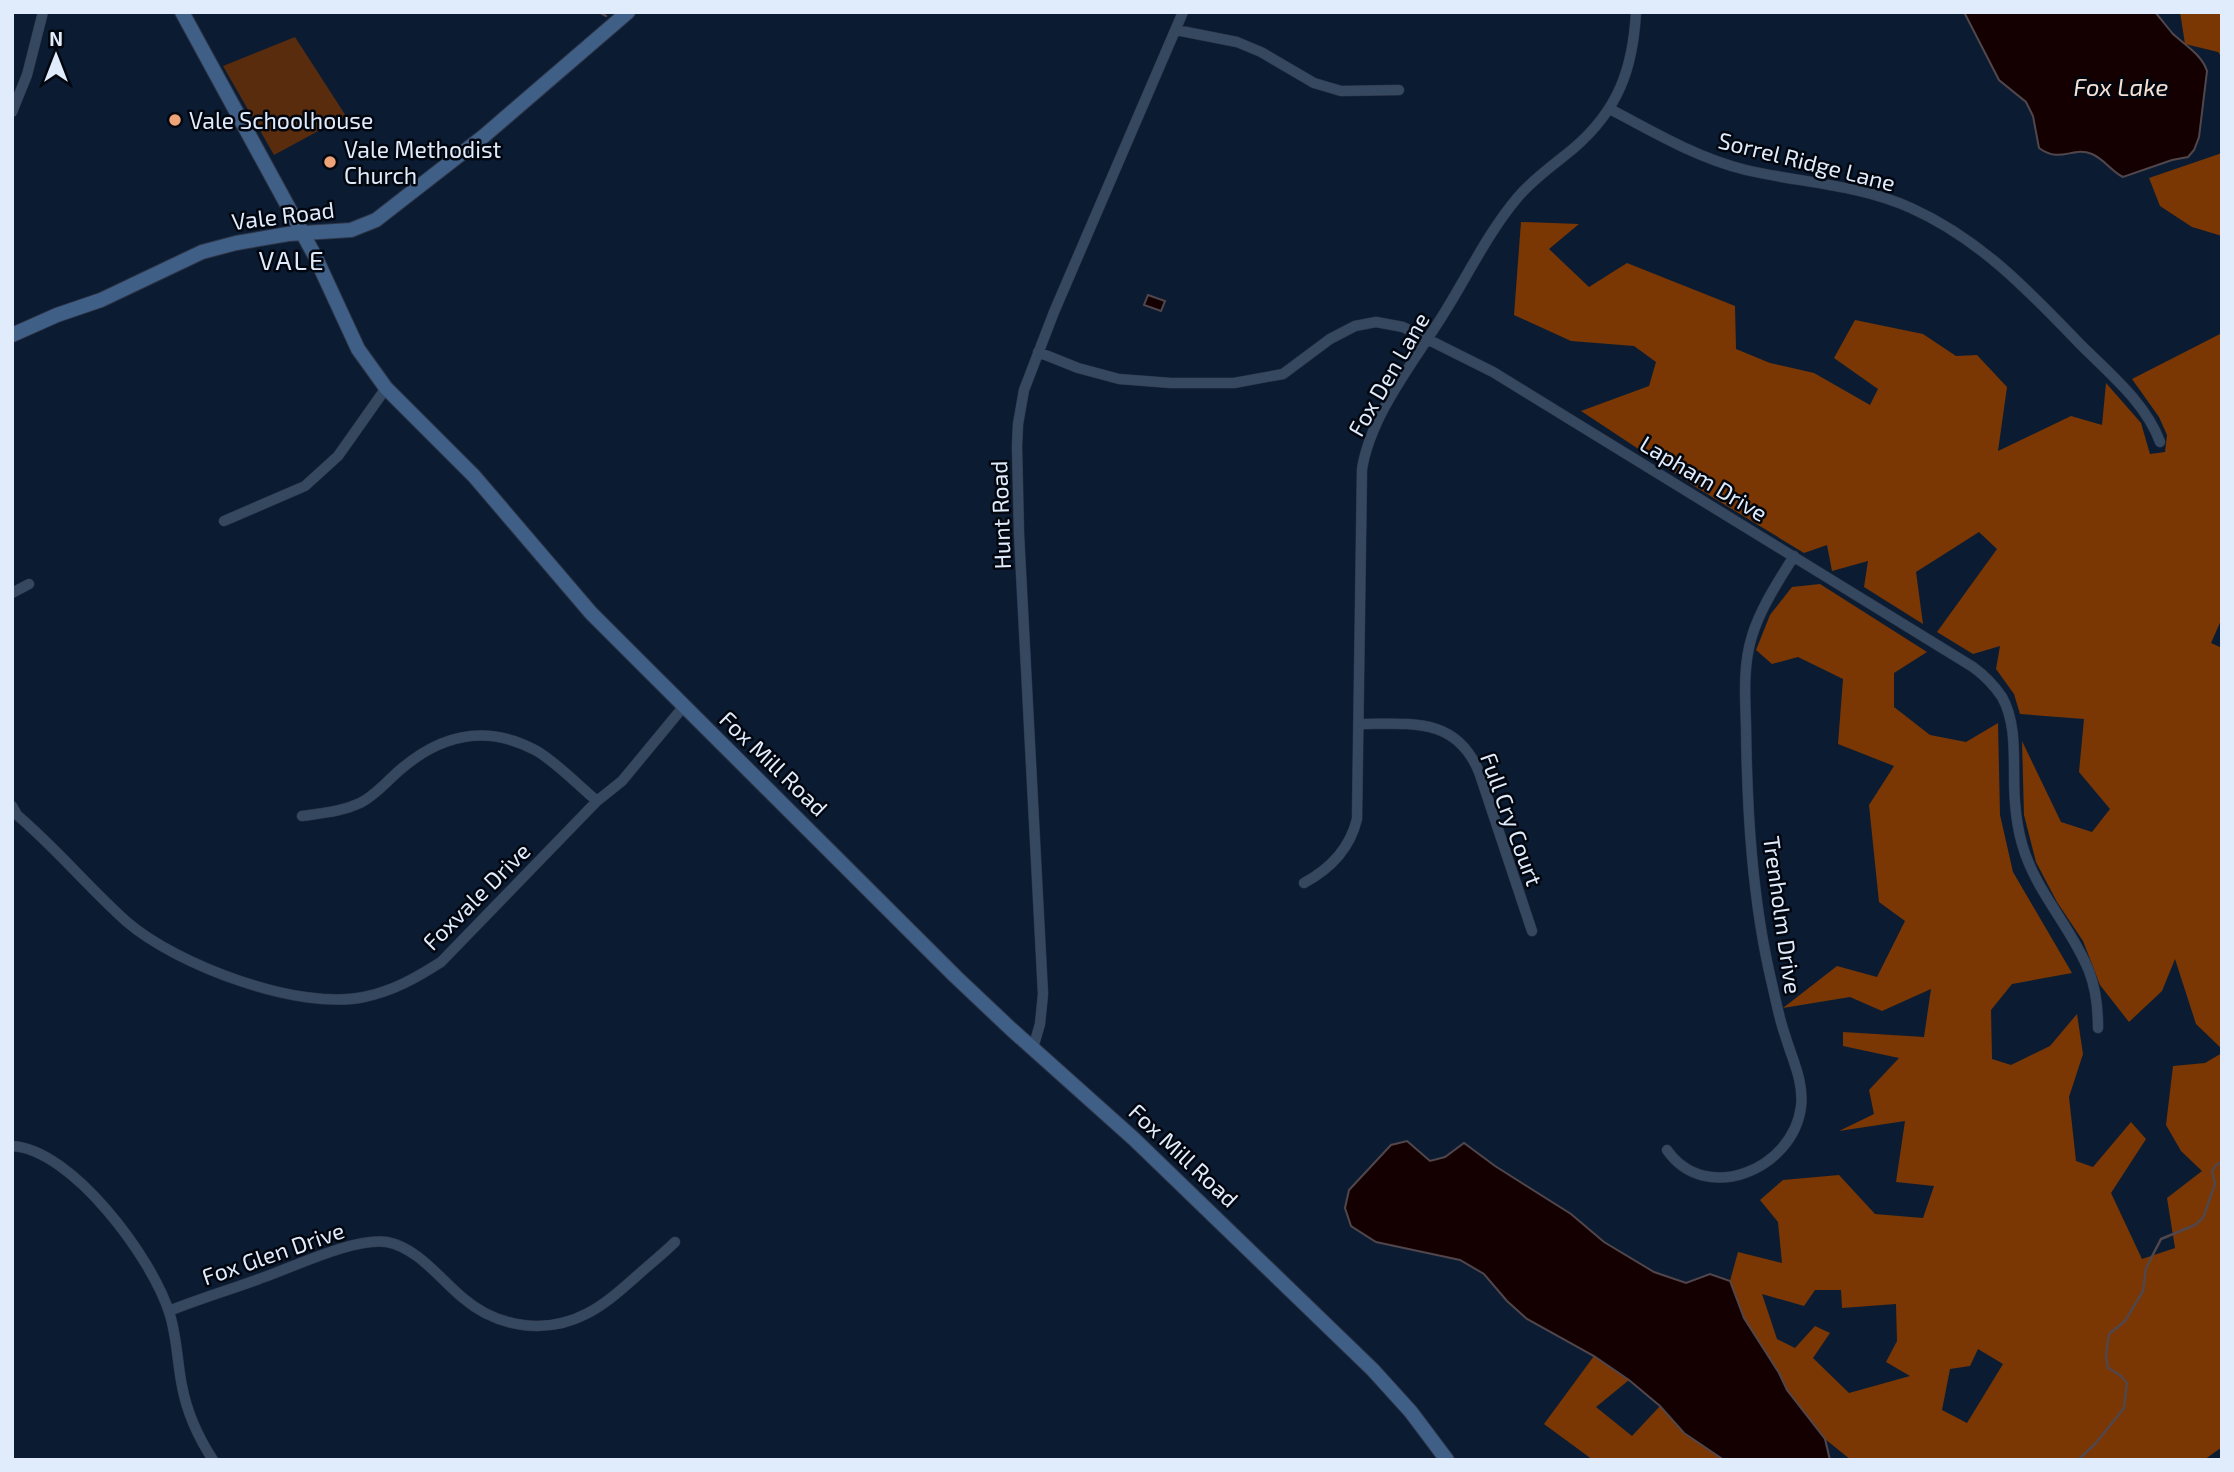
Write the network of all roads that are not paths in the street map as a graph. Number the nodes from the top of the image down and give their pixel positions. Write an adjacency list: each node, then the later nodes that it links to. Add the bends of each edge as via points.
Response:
1 (43, 12): 9 (street)
2 (182, 12): 10 (main road, Fox Mill Road)
3 (628, 12): 10 (main road, Vale Road, via 484,136 376,220 351,230)
4 (1183, 12): 6 (street, Hunt Road)
5 (1636, 12): 8 (street, Fox Den Lane, via 1632,54)
6 (1175, 30): 7 (street, via 1237,42 1314,83 1341,91); 13 (street, Hunt Road)
7 (1399, 90)
8 (1610, 109): 12 (street, Fox Den Lane, via 1595,129 1517,199); 15 (street, Sorrel Ridge Lane, via 1731,166 1863,190 1947,226 1995,260 2038,300 2129,395)
9 (12, 112)
10 (303, 232): 11 (main road, Vale Road, via 202,252); 14 (main road, Fox Mill Road, via 358,349)
11 (12, 335)
12 (1428, 338): 13 (street, Lapham Drive, via 1387,323 1355,326 1283,374 1234,383 1119,379); 17 (street, Lapham Drive, via 1493,372); 21 (street, Fox Den Lane, via 1377,421 1365,452)
13 (1038, 352): 28 (street, Hunt Road, via 1022,401 1017,446 1043,994)
14 (386, 388): 16 (street, via 338,456 305,486); 20 (main road, Fox Mill Road, via 474,476 591,613)
15 (2160, 442)
16 (224, 521)
17 (1794, 556): 27 (street, Lapham Drive, via 1973,667 2002,697 2012,732 2022,845 2038,884 2089,972); 30 (street, Trenholm Drive, via 1752,637 1745,688 1759,914 1780,1017 1801,1084 1801,1110 1785,1145 1760,1167 1745,1173 1695,1174)
18 (29, 584): 19 (street)
19 (12, 593)
20 (684, 706): 22 (street, Foxvale Drive, via 622,781); 28 (main road, Fox Mill Road)
21 (1359, 724): 25 (street, Fox Den Lane, via 1355,828 1337,858); 26 (street, Full Cry Court, via 1428,726 1466,748 1479,772)
22 (597, 801): 23 (street, Foxvale Drive, via 441,962 388,991 334,1000 289,996 190,961 163,946 129,923); 24 (street, via 537,751 516,741 482,735 432,746 362,802)
23 (14, 814)
24 (302, 816)
25 (1304, 883)
26 (1532, 931)
27 (2098, 1028)
28 (1033, 1048): 34 (main road, Fox Mill Road, via 1135,1139 1379,1376)
29 (12, 1146): 32 (street, via 48,1157 99,1201 139,1254)
30 (1667, 1150)
31 (675, 1242): 32 (street, Fox Glen Drive, via 603,1304 576,1319 553,1324 522,1325 490,1316 404,1248 377,1241 333,1252)
32 (169, 1311): 33 (street, via 185,1401)
33 (213, 1460)
34 (1447, 1460)

